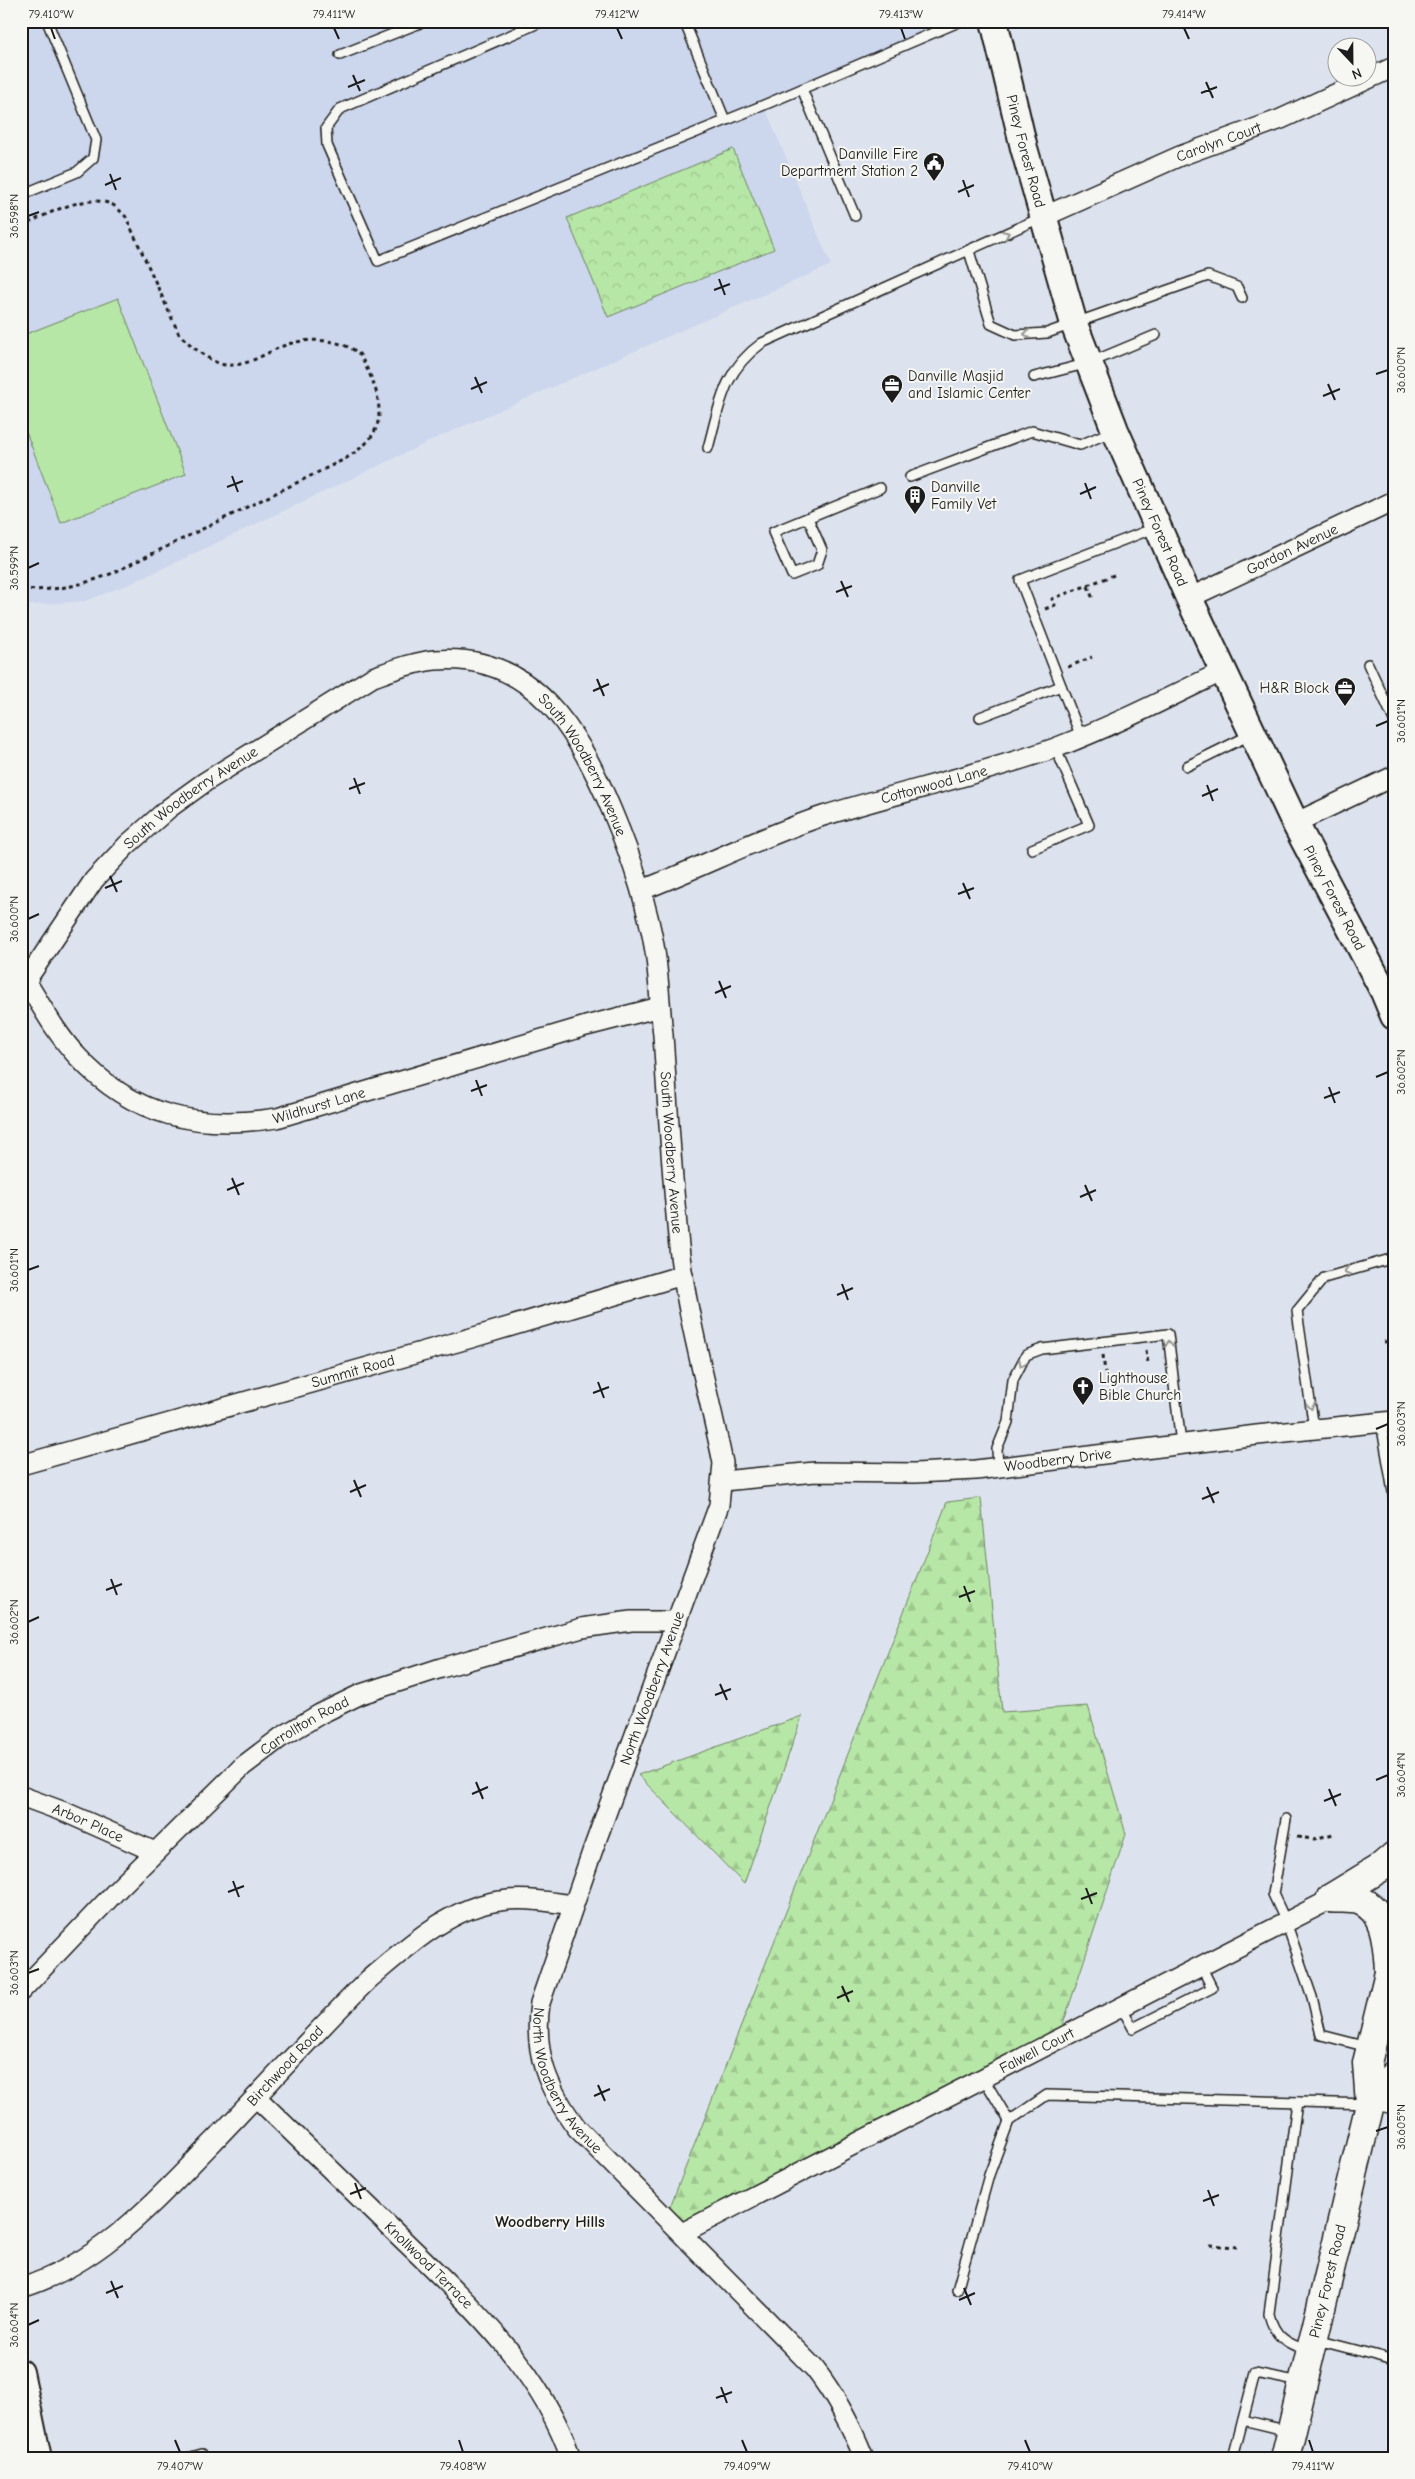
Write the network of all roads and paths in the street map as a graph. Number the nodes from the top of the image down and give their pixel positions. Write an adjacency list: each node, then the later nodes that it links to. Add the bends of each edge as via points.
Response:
1 (47, 21): 13 (lane, via 96,140 93,158 77,172)
2 (425, 21): 9 (lane)
3 (515, 21): 8 (lane)
4 (543, 21): 8 (lane)
5 (684, 21): 12 (lane)
6 (961, 21): 11 (lane)
7 (994, 21): 15 (main road, Piney Forest Road)
8 (529, 27): 12 (lane, via 340,109 326,128 327,145 378,261)
9 (340, 55)
10 (1394, 67): 15 (street, Carolyn Court, via 1280,119 1180,156)
11 (802, 89): 12 (lane); 14 (lane)
12 (725, 120)
13 (21, 195)
14 (855, 216)
15 (1043, 217): 17 (lane, one-way to 15); 19 (main road, Piney Forest Road)
16 (21, 226): 33 (path, via 65,207 94,201 112,204 126,217 179,334 191,347 224,365 246,364 285,345 310,340 336,342 358,353 379,400 379,421 366,446 345,459 113,573 79,586)
17 (969, 251): 19 (lane, one-way to 17, via 1047,333 1015,335 991,324); 24 (lane, via 762,343 748,353 725,386)
18 (1242, 298): 19 (lane, via 1237,287 1208,276)
19 (1074, 324): 21 (main road, Piney Forest Road)
20 (1156, 335): 21 (lane)
21 (1089, 363): 22 (lane); 23 (main road, Piney Forest Road)
22 (1034, 377)
23 (1116, 430): 25 (lane, via 1080,445 1032,432); 29 (main road, Piney Forest Road)
24 (708, 448)
25 (910, 477)
26 (880, 488): 28 (lane)
27 (1394, 501): 34 (street, Gordon Avenue)
28 (808, 518): 28 (lane, via 773,532 792,575 817,564 822,550)
29 (1158, 527): 34 (main road, Piney Forest Road); 36 (lane, via 1020,580)
30 (1114, 576): 32 (path)
31 (21, 579): 33 (path)
32 (1088, 586): 35 (path); 36 (path, via 1052,599 1054,605)
33 (23, 589)
34 (1189, 598): 39 (main road, Piney Forest Road)
35 (1093, 599)
36 (1033, 614): 40 (lane)
37 (1092, 658): 40 (path)
38 (1368, 664): 43 (lane)
39 (1223, 671): 44 (main road, Piney Forest Road); 45 (street, Cottonwood Lane)
40 (1056, 672): 41 (lane)
41 (1061, 686): 42 (lane); 45 (lane)
42 (980, 717)
43 (1394, 720)
44 (1253, 734): 47 (lane); 49 (main road, Piney Forest Road)
45 (1081, 737): 46 (street, Cottonwood Lane)
46 (1055, 747): 50 (lane, via 1089,825); 51 (street, Cottonwood Lane, via 961,778 823,816)
47 (1188, 766)
48 (1394, 776): 49 (street)
49 (1295, 824): 53 (main road, Piney Forest Road)
50 (1032, 848)
51 (642, 890): 52 (street, South Woodberry Avenue, via 597,776 557,710 534,690 486,664 434,660 374,677 347,692 169,808 94,880); 54 (street, South Woodberry Avenue, via 655,953)
52 (23, 984): 54 (street, Wildhurst Lane, via 77,1056 100,1079 146,1108 213,1123 277,1118)
53 (1389, 990): 55 (main road, Piney Forest Road)
54 (660, 1007): 57 (street, South Woodberry Avenue)
55 (1394, 1016)
56 (1394, 1258): 61 (lane, one-way to 61, via 1324,1278 1297,1312)
57 (683, 1275): 63 (street, Summit Road, via 452,1344); 65 (street, South Woodberry Avenue, via 723,1463)
58 (1394, 1341): 59 (path)
59 (1384, 1342)
60 (1387, 1422): 61 (street, Woodberry Drive); 66 (lane)
61 (1314, 1429): 62 (street, Woodberry Drive)
62 (1181, 1444): 64 (street, Woodberry Drive); 64 (lane, one-way to 64, via 1168,1334 1042,1349 1026,1355 1013,1380 1008,1422 997,1449)
63 (21, 1465)
64 (998, 1467): 65 (street, Woodberry Drive, via 915,1472 815,1472)
65 (722, 1481): 67 (street, North Woodberry Avenue, via 718,1505)
66 (1394, 1498)
67 (677, 1620): 72 (street, Carrollton Road, via 630,1621 582,1628 362,1694 296,1728 243,1766); 75 (street, North Woodberry Avenue)
68 (21, 1796): 72 (street, Arbor Place)
69 (1286, 1819): 71 (lane)
70 (1333, 1834): 71 (path, via 1314,1840)
71 (1283, 1836): 76 (lane, via 1273,1894)
72 (155, 1852): 78 (street, Carrollton Road)
73 (1392, 1869): 74 (main road, via 1380,1868)
74 (1332, 1898): 76 (street, Falwell Court); 77 (main road, Piney Forest Road, via 1357,1900 1372,1908 1382,1921)
75 (573, 1905): 82 (street, Birchwood Road, via 525,1899 499,1901 474,1907 450,1918 369,1979); 86 (street, North Woodberry Avenue, via 540,2003 538,2043 546,2075 560,2105 577,2128)
76 (1286, 1922): 79 (lane, via 1312,1998 1321,2036); 81 (street, Falwell Court)
77 (1392, 1961): 79 (main road, Piney Forest Road)
78 (21, 1991)
79 (1371, 2047): 84 (main road, Piney Forest Road, via 1367,2063)
80 (1394, 2074): 84 (main road, Piney Forest Road)
81 (984, 2079): 85 (lane); 86 (street, Falwell Court)
82 (256, 2097): 89 (street, Birchwood Road, via 125,2229 62,2271); 100 (street, Knollwood Terrace, via 479,2317 528,2374 549,2406)
83 (1297, 2102): 84 (lane); 85 (lane, via 1047,2095); 91 (lane, via 1269,2314 1272,2326 1281,2338 1294,2346)
84 (1382, 2107): 91 (main road, Piney Forest Road)
85 (1008, 2121): 90 (lane)
86 (682, 2233): 101 (street, North Woodberry Avenue, via 814,2368 850,2424)
87 (1210, 2245): 88 (path)
88 (1237, 2247)
89 (21, 2288)
90 (956, 2290)
91 (1313, 2345): 92 (lane); 94 (main road, Piney Forest Road)
92 (1394, 2360)
93 (21, 2372): 97 (street)
94 (1304, 2383): 95 (lane, via 1255,2373); 96 (main road, Piney Forest Road)
95 (1243, 2420): 96 (lane); 102 (lane)
96 (1288, 2445)
97 (39, 2458)
98 (188, 2458): 99 (lane, via 202,2454)
99 (204, 2458)
100 (571, 2458)
101 (864, 2458)
102 (1233, 2458)

